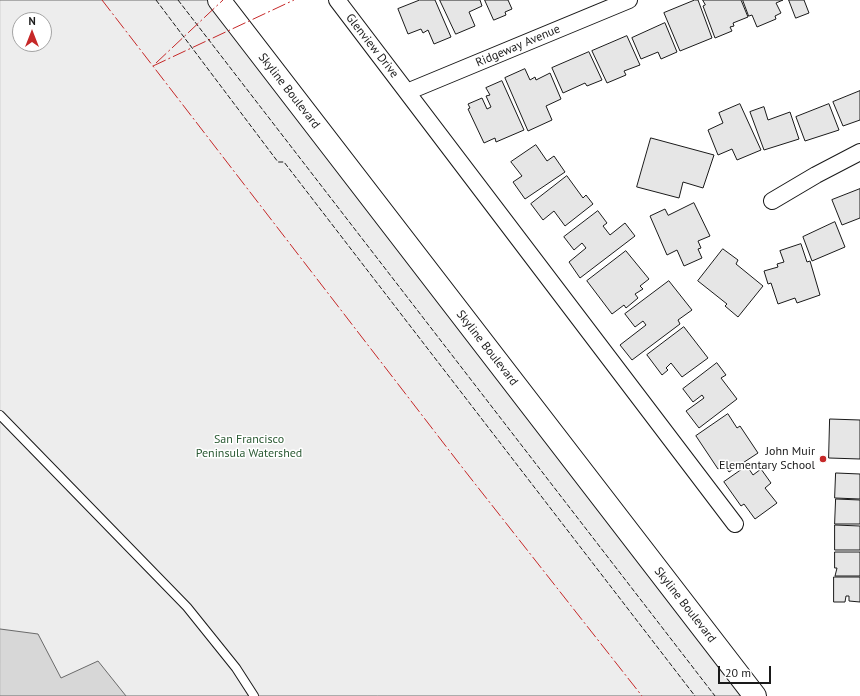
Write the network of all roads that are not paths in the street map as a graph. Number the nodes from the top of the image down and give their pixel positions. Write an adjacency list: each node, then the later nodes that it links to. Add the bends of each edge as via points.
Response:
1 (219, 0): 10 (main road, Skyline Boulevard)
2 (337, 0): 4 (street, Glenview Drive)
3 (629, 0): 4 (street, Ridgeway Avenue)
4 (408, 92): 8 (street)
5 (860, 152): 6 (street)
6 (772, 201)
7 (0, 415): 9 (lane, via 187,607 236,668)
8 (735, 524)
9 (254, 696)
10 (755, 696)

